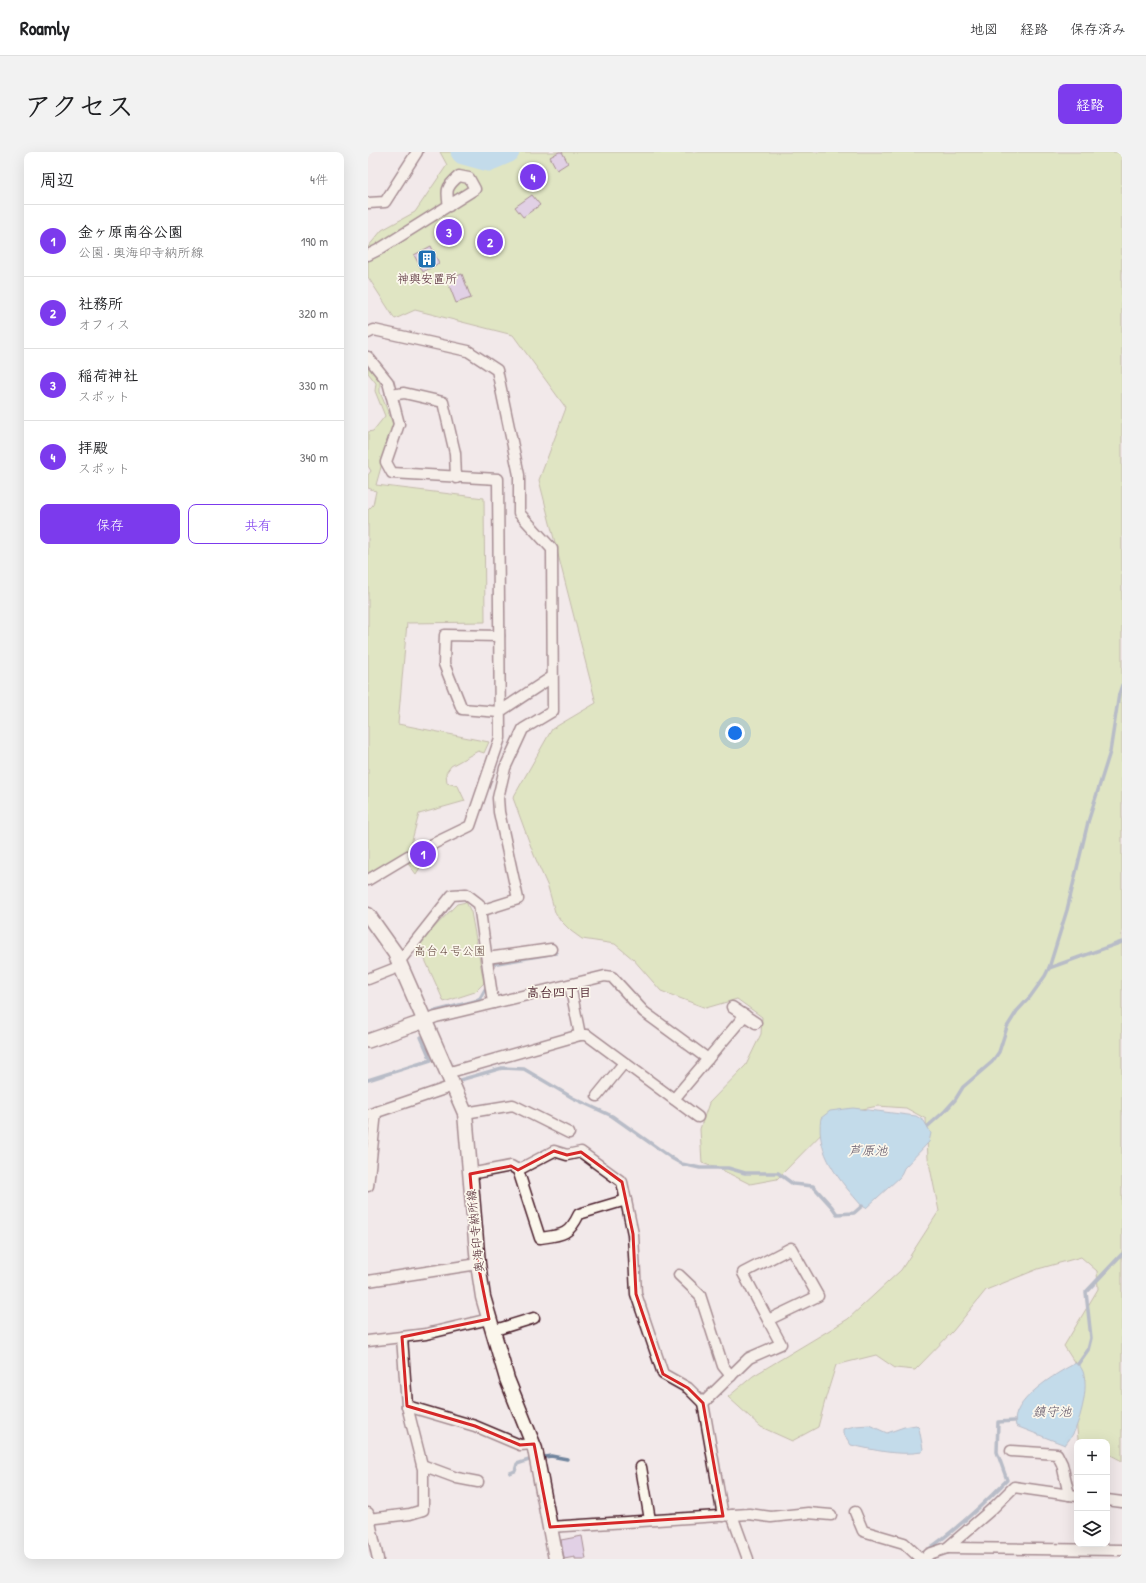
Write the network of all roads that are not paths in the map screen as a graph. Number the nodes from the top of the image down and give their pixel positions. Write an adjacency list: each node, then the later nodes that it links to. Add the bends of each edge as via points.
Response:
1 (417, 152): 2 (street, via 384,202)
2 (368, 202)
3 (449, 206): 4 (street)
4 (368, 255)
5 (368, 333): 10 (street, via 374,330 468,351 497,370 519,475 519,513 552,549)
6 (368, 356): 7 (street, via 388,382)
7 (391, 395): 8 (street, via 404,392 443,402 455,453); 8 (street, via 399,424 386,462 392,473)
8 (456, 478): 9 (street, via 498,479)
9 (498, 636): 11 (street); 11 (street, via 444,635 444,664 462,709)
10 (552, 677): 11 (street); 13 (street, via 553,711 523,729 505,768 498,798 518,899)
11 (499, 712): 12 (street, via 500,738 470,826 408,856)
12 (368, 880)
13 (480, 911): 16 (street); 17 (street, via 479,904 466,894 452,895)
14 (368, 915): 17 (main road, 奥海印寺納所線)
15 (551, 948): 16 (street)
16 (487, 958): 20 (street)
17 (400, 964): 18 (street); 23 (main road, 奥海印寺納所線)
18 (368, 979)
19 (570, 985): 20 (street); 25 (street); 27 (street, via 605,976 612,977 644,1012)
20 (493, 1003): 23 (street)
21 (732, 1007): 22 (street)
22 (745, 1015): 24 (street); 27 (street)
23 (425, 1021): 26 (street); 29 (main road, 奥海印寺納所線)
24 (756, 1023)
25 (580, 1035): 28 (street, via 586,1035); 29 (street)
26 (368, 1041)
27 (708, 1058): 32 (street)
28 (624, 1063): 31 (street); 32 (street)
29 (447, 1072): 30 (main road, 奥海印寺納所線)
30 (453, 1086): 33 (main road, 奥海印寺納所線); 34 (street)
31 (597, 1096)
32 (674, 1099): 35 (street)
33 (465, 1113): 36 (street, via 513,1105); 38 (main road, 奥海印寺納所線)
34 (372, 1114): 39 (street)
35 (698, 1117)
36 (569, 1133)
37 (518, 1170): 38 (street, via 511,1166); 40 (street, via 554,1151 567,1155 581,1152 622,1182); 40 (street, via 540,1238 561,1235 573,1227 578,1214)
38 (470, 1174): 41 (main road, 奥海印寺納所線)
39 (368, 1186)
40 (626, 1200): 50 (street, via 633,1234 636,1294 663,1374 688,1388)
41 (478, 1264): 43 (street); 46 (main road, 奥海印寺納所線)
42 (679, 1275): 49 (street, via 700,1296 723,1366)
43 (368, 1281)
44 (534, 1318): 46 (street)
45 (768, 1320): 45 (street, via 743,1273 791,1248 818,1296); 49 (street, via 780,1344 749,1358)
46 (490, 1325): 47 (street); 52 (main road, 奥海印寺納所線, via 507,1378)
47 (402, 1337): 48 (street); 51 (street)
48 (368, 1341)
49 (731, 1376): 50 (street)
50 (703, 1403): 61 (street)
51 (407, 1406): 52 (street, via 475,1426 520,1445); 54 (street)
52 (533, 1444): 65 (main road, 奥海印寺納所線)
53 (1010, 1451): 57 (street, via 1057,1454)
54 (422, 1465): 56 (street, via 457,1478); 63 (street, via 423,1510 410,1514)
55 (641, 1467): 64 (street)
56 (478, 1482)
57 (1073, 1495): 66 (street, via 1014,1487)
58 (1110, 1500): 59 (street)
59 (1122, 1502)
60 (855, 1512): 71 (street, via 863,1531 904,1543)
61 (728, 1515): 62 (street); 64 (street); 70 (street)
62 (831, 1515)
63 (368, 1517): 68 (street)
64 (650, 1520): 65 (street)
65 (550, 1527): 69 (main road, 奥海印寺納所線)
66 (947, 1548): 67 (street); 72 (street, via 929,1554)
67 (1122, 1550)
68 (378, 1559)
69 (556, 1559)
70 (748, 1559)
71 (921, 1559)
72 (925, 1559)

